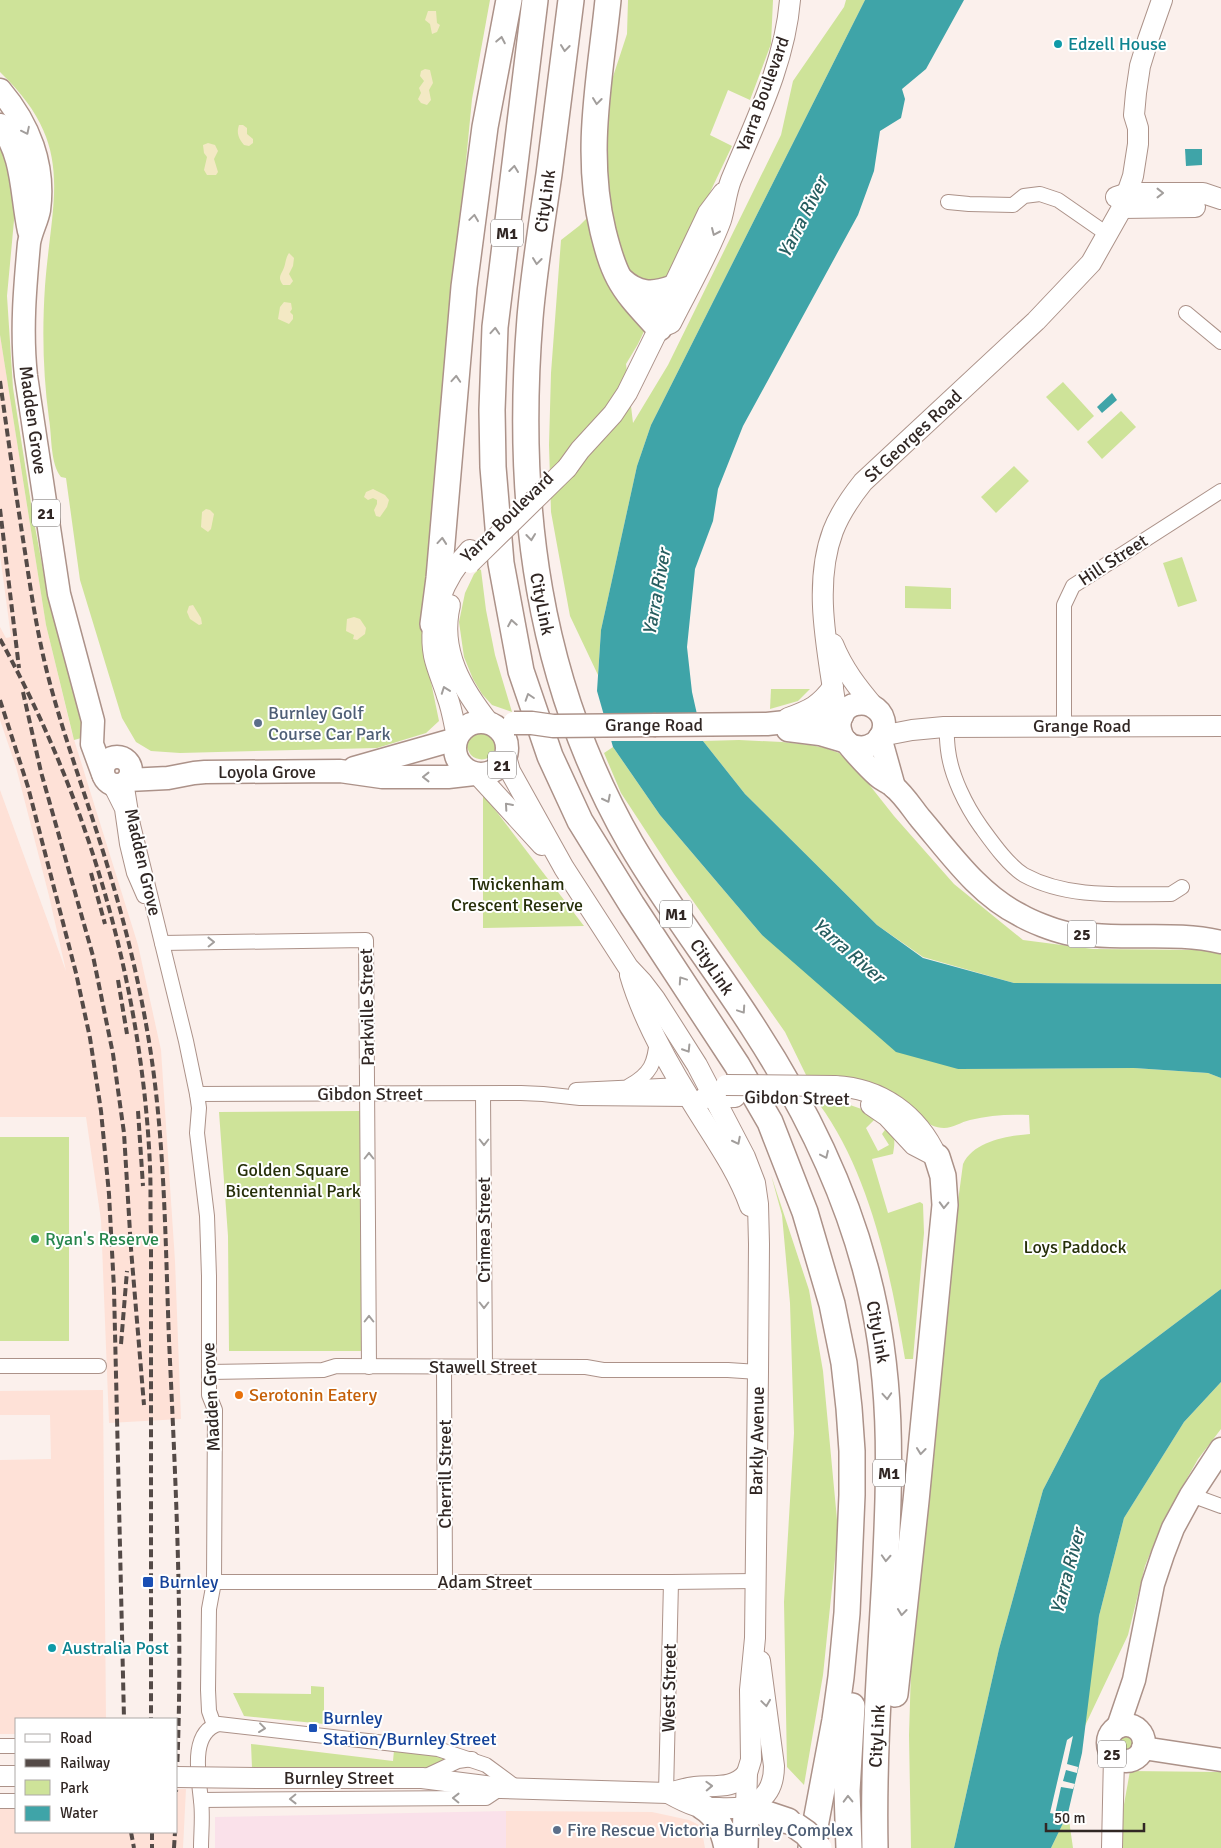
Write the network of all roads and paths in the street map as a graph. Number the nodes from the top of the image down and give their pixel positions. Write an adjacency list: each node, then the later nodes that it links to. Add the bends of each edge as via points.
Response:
1 (509, 0): 22 (highway, one-way to 1, via 464,287 485,127)
2 (535, 0): 53 (highway, CityLink / M1, one-way to 2, via 738,1065 580,821 550,756 521,671 500,555 492,410 495,327)
3 (571, 0): 96 (highway, CityLink / M1, one-way to 96, via 530,319 526,436 536,574 559,676 600,786 652,878 754,1028 804,1112 833,1173 864,1263 881,1340 889,1429)
4 (608, 0): 15 (highway, one-way to 15, via 593,162 599,215)
5 (790, 0): 9 (main road, Yarra Boulevard, via 786,29 772,77)
6 (1162, 0): 10 (main road, St Georges Road, via 1140,66 1134,115 1128,129)
7 (0, 90): 14 (main road, Madden Grove / 21, one-way to 14, via 29,135 40,172 39,212)
8 (0, 125): 14 (main road, Madden Grove / 21, via 14,148 19,165)
9 (729, 185): 16 (main road, Yarra Boulevard, via 708,213); 18 (main road, Yarra Boulevard, one-way to 18, via 713,238 670,323)
10 (1120, 200): 11 (main road, via 1203,193); 13 (main road, St Georges Road)
11 (1221, 200)
12 (948, 202): 13 (street, via 1013,204 1024,196 1040,194 1058,200)
13 (1102, 230): 23 (main road, St Georges Road, via 1080,256 1072,281 1036,321 879,467 852,497 833,531 827,550 822,596)
14 (30, 234): 36 (main road, Madden Grove / 21, via 23,302 23,350 59,594 93,721 92,744)
15 (619, 278): 16 (highway, via 644,293 654,294); 18 (highway)
16 (672, 288): 18 (main road, Yarra Boulevard, via 660,314)
17 (1186, 313): 19 (street)
18 (659, 328): 21 (main road, Yarra Boulevard, via 613,414)
19 (1221, 342)
20 (1221, 491): 28 (street, Hill Street, via 1073,586 1064,605)
21 (470, 557): 22 (main road, Yarra Boulevard, via 459,562 446,584); 31 (main road, Yarra Boulevard, via 450,606 448,646 460,680)
22 (433, 624): 33 (main road, Yarra Boulevard, one-way to 22, via 435,656)
23 (825, 626): 24 (main road, St Georges Road); 25 (main road, St Georges Road, via 841,663)
24 (833, 687): 26 (main road, St Georges Road, via 835,702); 27 (main road, via 812,709)
25 (876, 709): 26 (main road, 21, via 858,704 849,707); 30 (main road, Grange Road / 21, via 910,721); 32 (main road, via 883,721)
26 (842, 715): 27 (main road, Grange Road / 21); 34 (main road, via 839,727)
27 (754, 725): 31 (main road, Grange Road / 21, bridge, via 553,726); 34 (main road, Grange Road / 21, via 820,734)
28 (1064, 726): 29 (main road, Grange Road / 21); 30 (main road, Grange Road / 21)
29 (1221, 726)
30 (945, 727): 32 (main road, Grange Road / 21); 40 (street, via 952,766 973,815 1002,855 1023,874 1089,894 1171,894)
31 (505, 737): 33 (main road, 21, via 473,723 464,728); 37 (main road, 21, via 502,765 487,774); 39 (main road, Yarra Boulevard, via 510,771)
32 (881, 737): 34 (main road, 21, via 866,748); 38 (main road, 25)
33 (457, 738): 35 (main road, Loyola Grove / 21); 37 (main road, 21, via 454,750 457,759 462,767)
34 (848, 743): 38 (main road, 25, via 878,776)
35 (340, 771): 36 (main road, Loyola Grove / 21); 37 (main road, Loyola Grove / 21, one-way to 35, via 382,777)
36 (119, 773): 42 (street, Madden Grove, via 127,844 134,873)
37 (476, 774): 39 (main road, one-way to 37)
38 (894, 787): 41 (main road, 25, via 963,869 992,897 1020,916 1066,933 1200,937)
39 (564, 868): 43 (main road)
40 (1182, 887)
41 (1221, 942)
42 (162, 943): 48 (street, Madden Grove); 49 (street, Parkville Street, one-way to 49, via 366,940)
43 (628, 967): 44 (main road, Barkly Avenue, via 637,997); 46 (main road, Barkly Avenue, one-way to 46)
44 (657, 1038): 45 (street, via 650,1069); 47 (main road, Barkly Avenue)
45 (629, 1086): 47 (street, Gibdon Street); 51 (street, Gibdon Street)
46 (721, 1091): 47 (main road, Gibdon Street); 52 (main road, Gibdon Street, via 838,1091); 55 (main road, Barkly Avenue, one-way to 55, via 753,1174)
47 (685, 1092): 51 (street, Gibdon Street, via 580,1098); 55 (main road, Barkly Avenue, via 740,1180)
48 (197, 1094): 49 (street, Gibdon Street); 61 (street, Madden Grove, via 209,1276)
49 (368, 1094): 50 (street, Gibdon Street); 58 (street, Parkville Street, one-way to 49)
50 (483, 1094): 51 (street, Gibdon Street); 60 (street, Crimea Street, one-way to 60)
51 (543, 1094)
52 (897, 1112): 54 (main road, Gibdon Street, via 925,1135); 54 (main road, via 909,1125 906,1137)
53 (770, 1122): 93 (highway, CityLink / M1, via 805,1212 832,1304 844,1363 852,1451 844,1649 835,1720); 95 (highway, M1, one-way to 53, via 849,1745 865,1491 859,1375 847,1311 825,1229 812,1193)
54 (937, 1157): 96 (highway, one-way to 96, via 944,1191 944,1217 916,1501)
55 (759, 1244): 62 (main road, Barkly Avenue)
56 (0, 1366): 57 (street)
57 (99, 1366)
58 (369, 1367): 59 (street, Stawell Street); 61 (street, Stawell Street)
59 (444, 1367): 60 (street, Stawell Street); 66 (street, Cherrill Street)
60 (485, 1367): 62 (street, Stawell Street)
61 (209, 1372): 68 (street, Madden Grove, via 209,1394 215,1410)
62 (758, 1372): 67 (main road, Barkly Avenue)
63 (1221, 1449): 64 (main road, 25)
64 (1191, 1495): 65 (street); 72 (main road, 25, via 1173,1528 1156,1577)
65 (1221, 1506)
66 (445, 1581): 68 (street, Adam Street); 69 (street, Adam Street)
67 (755, 1581): 69 (street, Adam Street); 70 (main road, Barkly Avenue)
68 (214, 1582): 71 (street, Madden Grove, via 209,1609 208,1690 209,1711)
69 (671, 1582): 84 (street, West Street)
70 (755, 1638): 78 (main road, Barkly Avenue, via 750,1690 751,1760); 88 (main road, Barkly Avenue, one-way to 88, via 774,1761 773,1778)
71 (214, 1725): 76 (street, Burnley Street, one-way to 76, via 432,1748); 85 (street, via 203,1734 200,1747)
72 (1126, 1727): 75 (main road, 25, via 1140,1732 1142,1737); 75 (main road, 25, via 1110,1735 1108,1740 1110,1751)
73 (0, 1746): 74 (street)
74 (15, 1746)
75 (1128, 1755): 77 (main road, 25); 97 (main road, via 1112,1802)
76 (472, 1759): 82 (street, via 458,1761); 83 (street, Burnley Street, via 490,1767)
77 (1221, 1760)
78 (747, 1773): 84 (main road, Burnley Street, one-way to 78, via 692,1787 728,1785); 88 (main road)
79 (0, 1776): 80 (main road)
80 (15, 1776)
81 (178, 1777): 82 (main road, Burnley Street, bridge)
82 (422, 1778): 83 (main road, Burnley Street)
83 (509, 1788): 84 (main road, Burnley Street); 85 (street, Burnley Street, one-way to 85, via 486,1798)
84 (667, 1793): 89 (main road, Burnley Street)
85 (201, 1800): 90 (street)
86 (0, 1801): 87 (street)
87 (15, 1801)
88 (755, 1802): 89 (main road, Burnley Street, via 733,1809); 92 (highway); 94 (highway, bridge, via 806,1833)
89 (703, 1807): 91 (highway, via 718,1821)
90 (201, 1848)
91 (727, 1848)
92 (745, 1848)
93 (811, 1848)
94 (819, 1848)
95 (849, 1848)
96 (875, 1848)
97 (1112, 1848)

